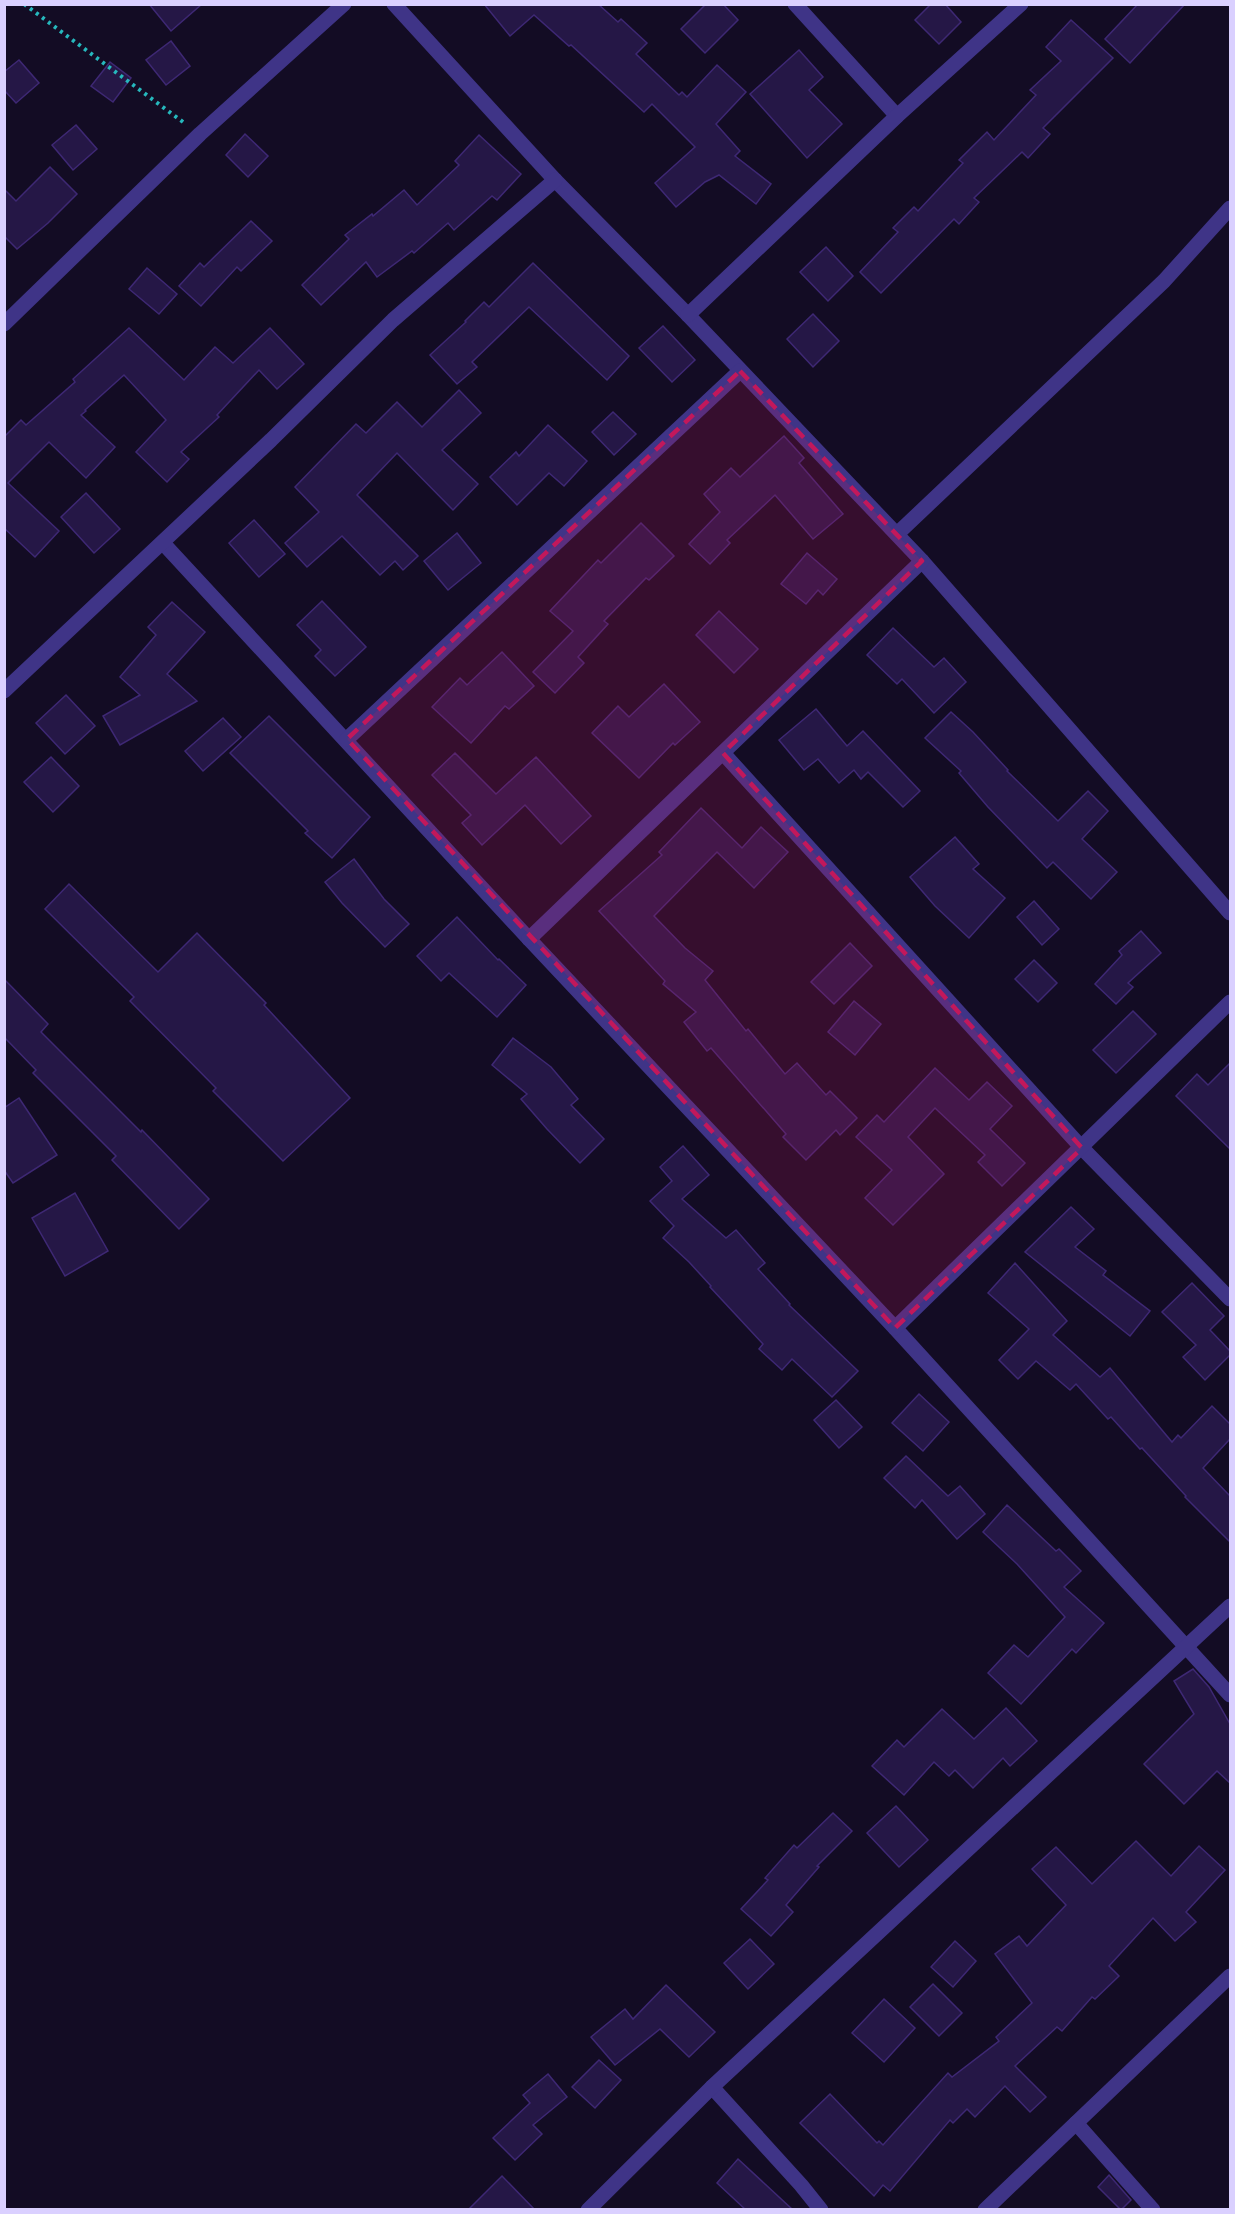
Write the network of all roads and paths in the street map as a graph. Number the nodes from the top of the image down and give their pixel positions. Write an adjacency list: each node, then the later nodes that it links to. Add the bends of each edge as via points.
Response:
1 (24, 4): 7 (path)
2 (344, 4): 7 (street)
3 (394, 4): 8 (street)
4 (795, 4): 6 (street)
5 (1021, 4): 6 (street)
6 (897, 116): 10 (street)
7 (200, 134): 11 (street)
8 (555, 180): 10 (street); 14 (street, via 393,320)
9 (1230, 208): 13 (street, via 1164,281)
10 (688, 315): 12 (street)
11 (4, 324)
12 (740, 371): 13 (street); 17 (street)
13 (897, 534): 15 (street)
14 (163, 543): 16 (street); 17 (street)
15 (922, 561): 18 (street); 19 (street)
16 (4, 691)
17 (347, 739): 20 (street)
18 (723, 753): 20 (street); 22 (street)
19 (1230, 913)
20 (529, 939): 24 (street)
21 (1230, 1002): 22 (street)
22 (1082, 1148): 23 (street); 24 (street)
23 (1230, 1299)
24 (895, 1328): 26 (street)
25 (1230, 1606): 26 (street)
26 (1187, 1647): 27 (street); 29 (street)
27 (1230, 1695)
28 (1230, 1976): 30 (street)
29 (712, 2087): 31 (street); 32 (street)
30 (1076, 2123): 33 (street); 34 (street)
31 (588, 2210)
32 (820, 2210)
33 (985, 2210)
34 (1153, 2210)

